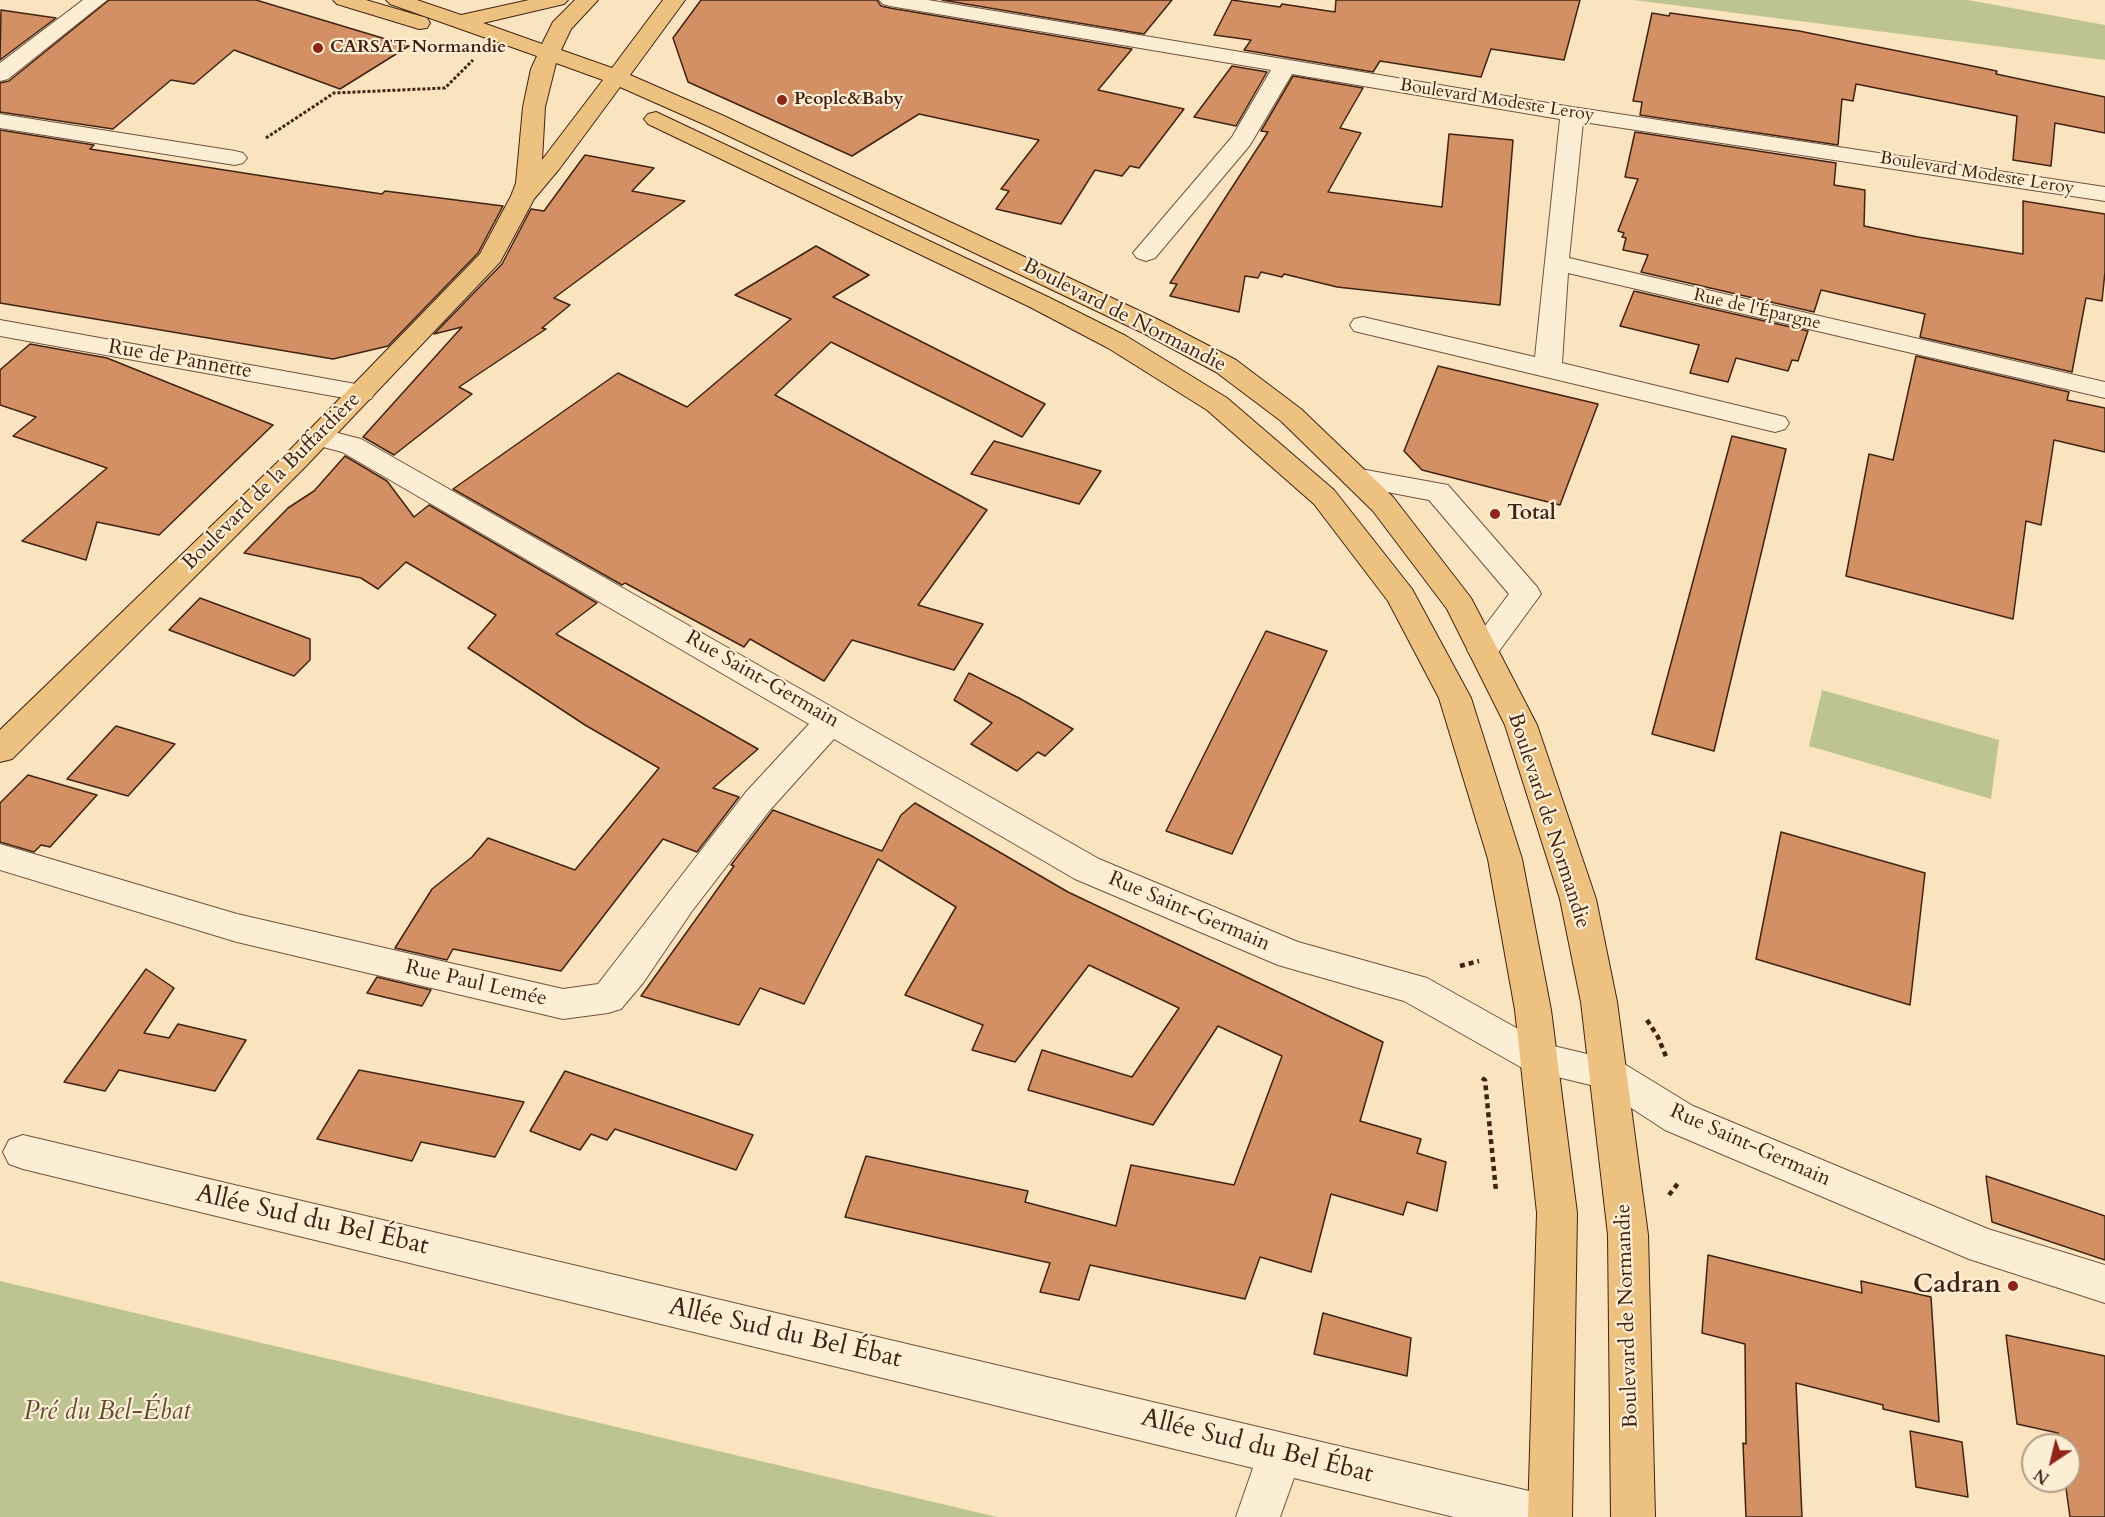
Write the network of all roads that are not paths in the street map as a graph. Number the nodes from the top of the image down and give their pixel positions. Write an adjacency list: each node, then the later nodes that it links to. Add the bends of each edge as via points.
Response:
1 (96, 0): 12 (street)
2 (344, 0): 10 (main road)
3 (397, 0): 8 (main road)
4 (557, 0): 8 (main road)
5 (586, 0): 10 (main road, Boulevard de la Buffardière, via 561,27)
6 (674, 0): 9 (main road, Boulevard de la Buffardière)
7 (890, 0): 11 (street, Boulevard Modeste Leroy)
8 (460, 22): 10 (main road)
9 (632, 55): 13 (main road, Boulevard de la Buffardière); 16 (main road, via 648,74)
10 (544, 61): 13 (main road); 19 (main road, Boulevard de la Buffardière)
11 (1285, 66): 14 (street, Boulevard Modeste Leroy); 20 (street, via 1242,140)
12 (0, 74)
13 (619, 96): 16 (main road); 19 (main road, Boulevard de la Buffardière); 34 (main road, Boulevard de Normandie, via 1117,342 1217,404 1324,497 1401,596 1455,698 1505,859 1533,1010)
14 (1572, 114): 18 (street, Boulevard Modeste Leroy); 21 (street)
15 (0, 121): 17 (street)
16 (716, 121): 29 (main road, Boulevard de Normandie, via 1082,292 1226,366 1291,415)
17 (235, 158)
18 (2105, 194)
19 (523, 196): 26 (main road, Boulevard de la Buffardière, via 491,257)
20 (1146, 253)
21 (1556, 263): 24 (street); 25 (street, Rue de l'Épargne)
22 (1364, 325): 24 (street)
23 (0, 328): 26 (street, Rue de Pannette)
24 (1548, 368): 27 (street)
25 (2105, 390)
26 (361, 393): 28 (main road, Boulevard de la Buffardière)
27 (1775, 423)
28 (318, 436): 31 (street, Rue Saint-Germain, via 351,445); 32 (main road, Boulevard de la Buffardière)
29 (1355, 477): 30 (main road, Boulevard de Normandie, via 1383,504 1460,605); 30 (street, via 1438,492 1526,594)
30 (1483, 650): 35 (main road, Boulevard de Normandie, via 1521,725 1578,900 1599,1002)
31 (832, 720): 33 (street, Rue Paul Lemée, via 758,801 608,998 563,1004 260,934); 34 (street, Rue Saint-Germain, via 1087,869 1291,955 1414,989)
32 (0, 750)
33 (0, 857)
34 (1537, 1058): 35 (street, Rue Saint-Germain); 40 (main road, Boulevard de Normandie, via 1557,1213)
35 (1608, 1073): 37 (street, Rue Saint-Germain, via 1679,1118 1983,1246); 41 (main road, Boulevard de Normandie, via 1628,1235)
36 (23, 1152): 38 (street, Allée Sud du Bel Ébat)
37 (2105, 1284)
38 (1281, 1453): 39 (street); 40 (street, Allée Sud du Bel Ébat)
39 (1258, 1517)
40 (1548, 1517)
41 (1633, 1517)

